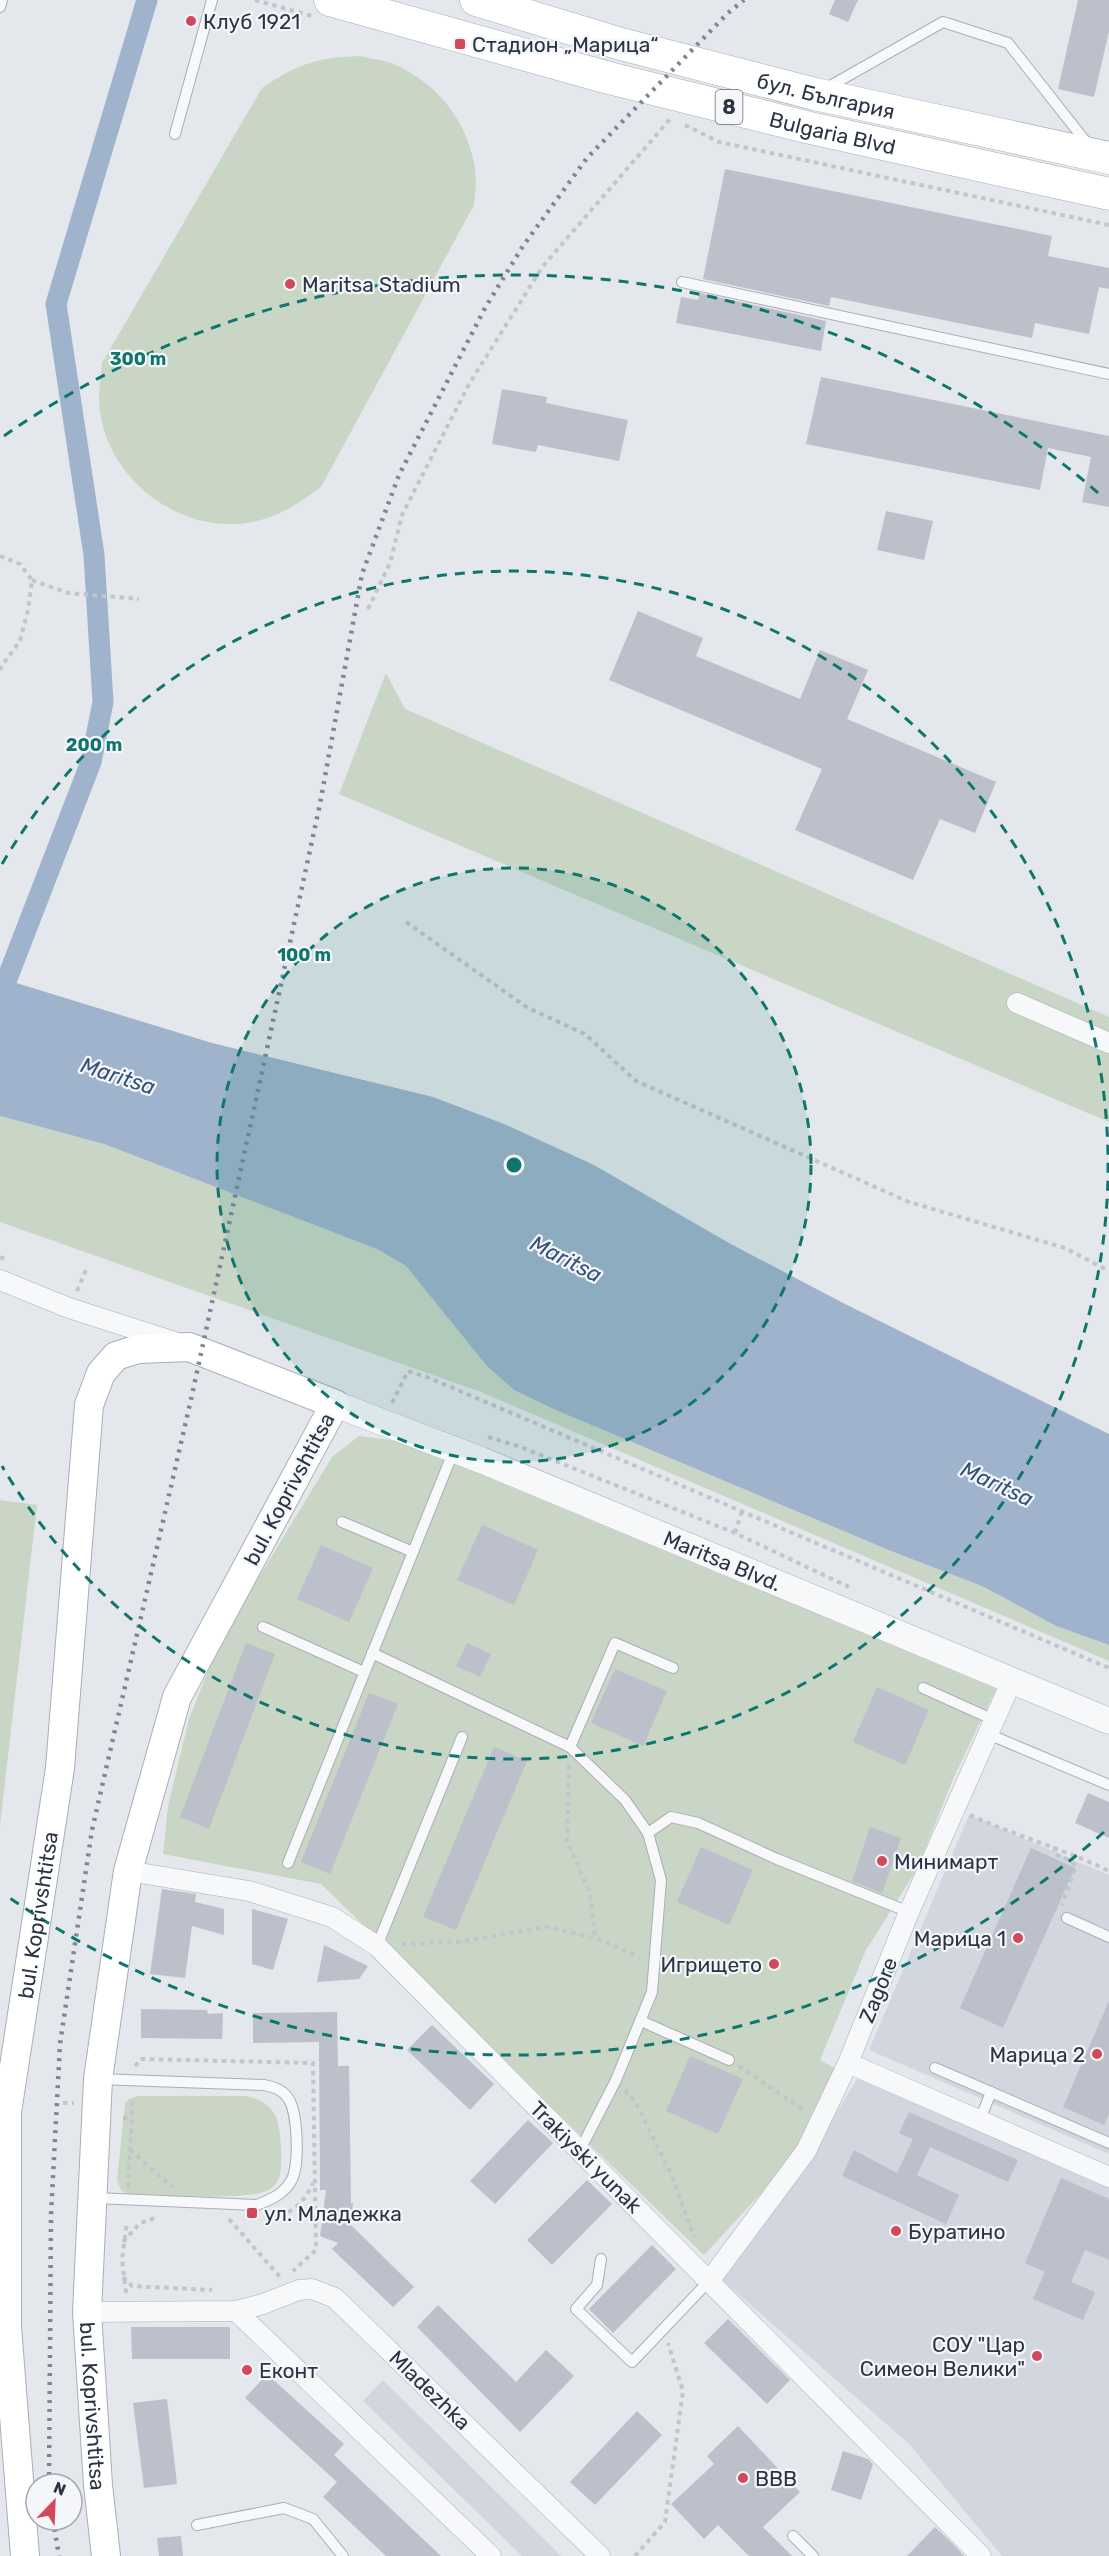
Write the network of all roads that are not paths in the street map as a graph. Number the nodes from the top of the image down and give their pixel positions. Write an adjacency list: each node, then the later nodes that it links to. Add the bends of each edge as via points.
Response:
1 (2, 0): 5 (lane)
2 (212, 0): 7 (lane)
3 (476, 0): 6 (main road, бул. България / 8, via 621,44)
4 (345, 2): 9 (main road, Bulgaria Blvd / 8, via 609,78)
5 (0, 7)
6 (815, 94): 8 (main road, бул. България / 8); 8 (lane, via 943,22 1008,43)
7 (175, 134)
8 (1102, 156)
9 (1109, 194)
10 (682, 282): 11 (lane)
11 (1109, 374)
12 (1017, 1003): 13 (street)
13 (1109, 1043)
14 (0, 1280): 15 (street, via 69,1308)
15 (189, 1347): 16 (main road); 42 (main road, bul. Koprivshtitsa, via 138,1349 116,1356 101,1373 89,1405 60,1768)
16 (335, 1404): 17 (street, Maritsa Blvd.); 33 (main road, bul. Koprivshtitsa, via 177,1697)
17 (454, 1450): 19 (lane); 24 (street, Maritsa Blvd.)
18 (342, 1522): 19 (lane)
19 (413, 1552): 21 (lane)
20 (263, 1627): 23 (lane)
21 (372, 1653): 23 (lane); 29 (lane)
22 (673, 1668): 29 (lane, via 615,1642)
23 (364, 1672): 32 (lane)
24 (1012, 1680): 26 (street, Maritsa Blvd.); 27 (street, Zagore)
25 (923, 1688): 27 (lane)
26 (1109, 1721)
27 (991, 1727): 30 (lane); 34 (street, Zagore)
28 (462, 1737): 37 (lane)
29 (570, 1747): 31 (lane, via 625,1800)
30 (1109, 1785)
31 (648, 1833): 34 (lane, via 671,1817 698,1823); 38 (lane, via 661,1880 652,1992)
32 (288, 1863)
33 (128, 1871): 37 (street, Trakiyski yunak, via 249,1891 332,1917); 43 (main road, bul. Koprivshtitsa)
34 (909, 1912): 40 (street, Zagore)
35 (1067, 1918): 36 (lane)
36 (1109, 1937)
37 (377, 1946): 47 (street, Trakiyski yunak)
38 (640, 2021): 39 (lane); 47 (lane, via 616,2080)
39 (729, 2060)
40 (848, 2063): 45 (street); 51 (street, Zagore, via 806,2151)
41 (935, 2068): 44 (lane)
42 (6, 2070): 52 (main road, bul. Koprivshtitsa)
43 (98, 2079): 49 (main road, bul. Koprivshtitsa); 49 (lane, via 277,2087 289,2098 297,2170 279,2196 257,2205)
44 (991, 2092): 45 (lane); 46 (lane)
45 (980, 2121): 48 (street)
46 (1109, 2143)
47 (579, 2152): 51 (street, Trakiyski yunak)
48 (1109, 2177)
49 (91, 2198): 54 (main road, bul. Koprivshtitsa)
50 (601, 2259): 51 (lane, via 597,2285 576,2309 632,2362)
51 (710, 2280): 63 (street, Trakiyski yunak)
52 (3, 2301): 57 (main road, bul. Koprivshtitsa)
53 (236, 2311): 54 (street, Mladezhka); 60 (street); 61 (street, Mladezhka, via 256,2307 290,2286 335,2298)
54 (87, 2312): 58 (main road, bul. Koprivshtitsa)
55 (197, 2525): 59 (lane, via 284,2508 313,2519)
56 (793, 2536): 62 (lane)
57 (25, 2556)
58 (106, 2556)
59 (343, 2556)
60 (491, 2556)
61 (600, 2556)
62 (813, 2556)
63 (981, 2556)

